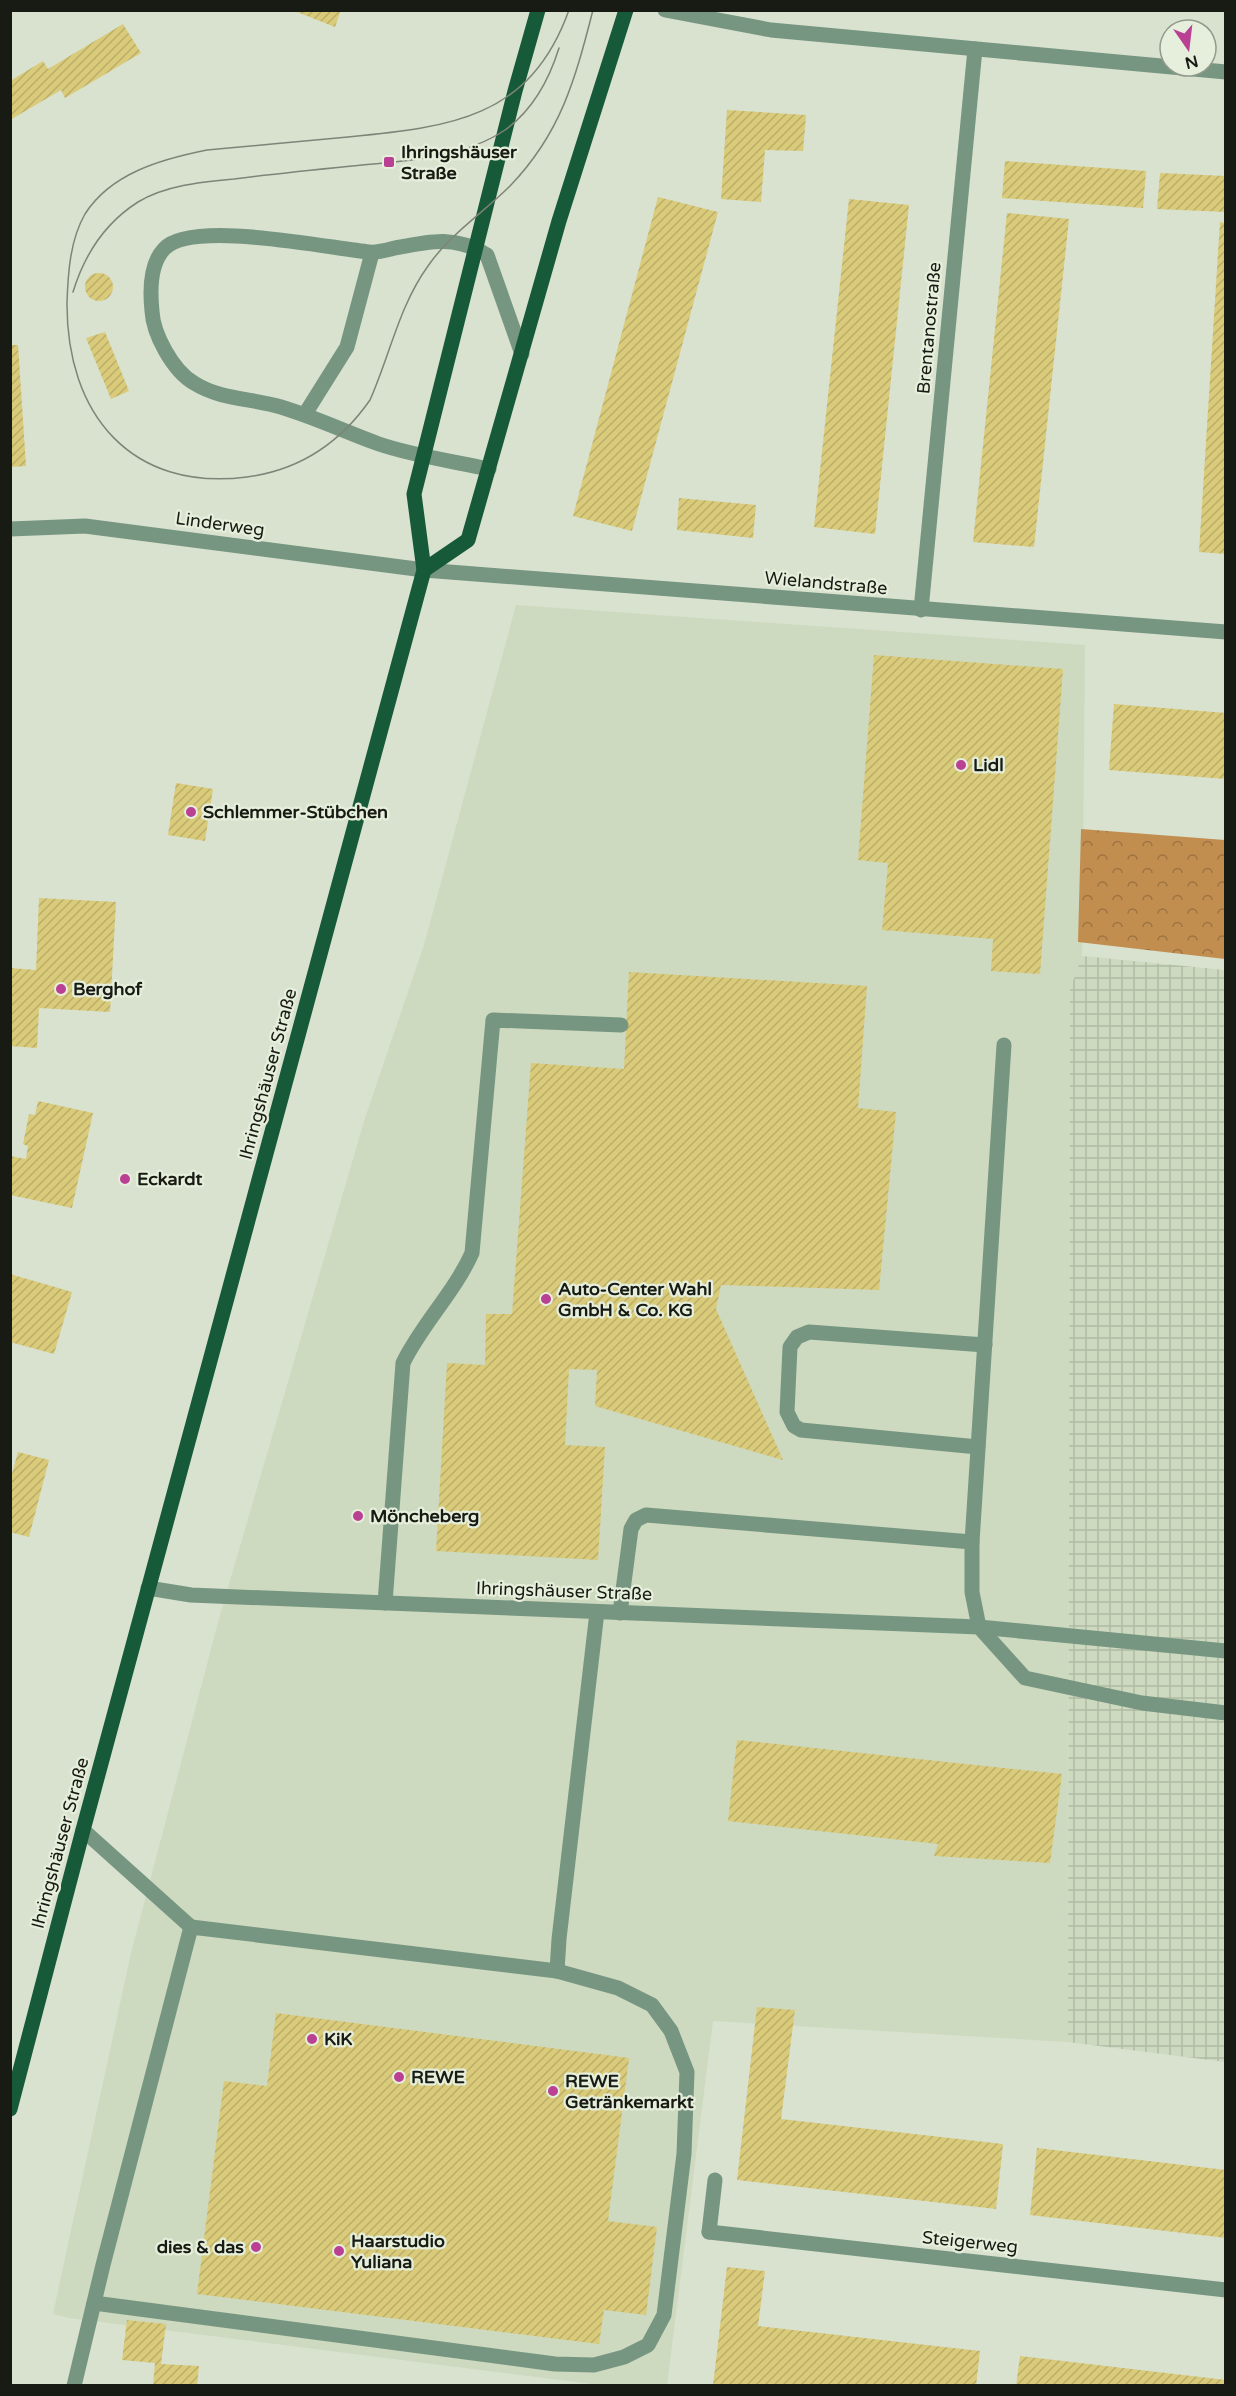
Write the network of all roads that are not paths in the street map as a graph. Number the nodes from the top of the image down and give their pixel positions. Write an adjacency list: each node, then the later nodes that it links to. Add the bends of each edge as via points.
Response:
1 (538, 10): 6 (main road, Ihringshäuser Straße)
2 (626, 10): 8 (main road, via 559,221)
3 (665, 10): 4 (street, via 771,30)
4 (975, 49): 5 (street); 14 (street, Brentanostraße)
5 (1226, 72)
6 (476, 249): 7 (street, via 434,240); 8 (street, via 487,255); 10 (main road, Ihringshäuser Straße)
7 (372, 253): 9 (street, via 347,347); 9 (street, via 214,235 183,238 164,249 155,267 152,314 158,335 167,354 191,382 215,394)
8 (522, 354): 11 (main road)
9 (305, 414): 10 (street, via 380,444)
10 (425, 456): 11 (street); 13 (main road, Ihringshäuser Straße, via 414,494)
11 (489, 469): 13 (main road, via 468,540)
12 (10, 529): 13 (street, Linderweg, via 85,526)
13 (424, 570): 14 (street, Wielandstraße); 21 (main road, Ihringshäuser Straße)
14 (921, 610): 15 (street, Wielandstraße)
15 (1226, 632)
16 (621, 1025): 22 (street, via 493,1020 472,1253 403,1363)
17 (1004, 1045): 18 (street)
18 (985, 1345): 19 (street); 19 (street, via 809,1332 797,1337 790,1347 787,1412 794,1426 801,1430)
19 (978, 1447): 20 (street)
20 (972, 1542): 24 (street, via 646,1515 636,1520 631,1529); 25 (street, via 972,1592)
21 (148, 1588): 22 (street, Ihringshäuser Straße, via 191,1595); 28 (main road, Ihringshäuser Straße)
22 (385, 1603): 23 (street, Ihringshäuser Straße)
23 (597, 1612): 24 (street, Ihringshäuser Straße); 30 (street)
24 (620, 1612): 25 (street, Ihringshäuser Straße)
25 (979, 1627): 26 (street, Ihringshäuser Straße); 27 (street, via 1025,1678 1142,1703)
26 (1226, 1651)
27 (1226, 1713)
28 (83, 1830): 29 (street); 31 (main road, Ihringshäuser Straße)
29 (191, 1927): 30 (street); 34 (street)
30 (557, 1971): 34 (street, via 618,1988 652,2006 671,2031 687,2072 684,2154 664,2315 648,2345 594,2365 555,2364)
31 (10, 2109)
32 (715, 2180): 33 (street, Steigerweg, via 709,2232)
33 (1226, 2290)
34 (94, 2303): 35 (street)
35 (74, 2385)

